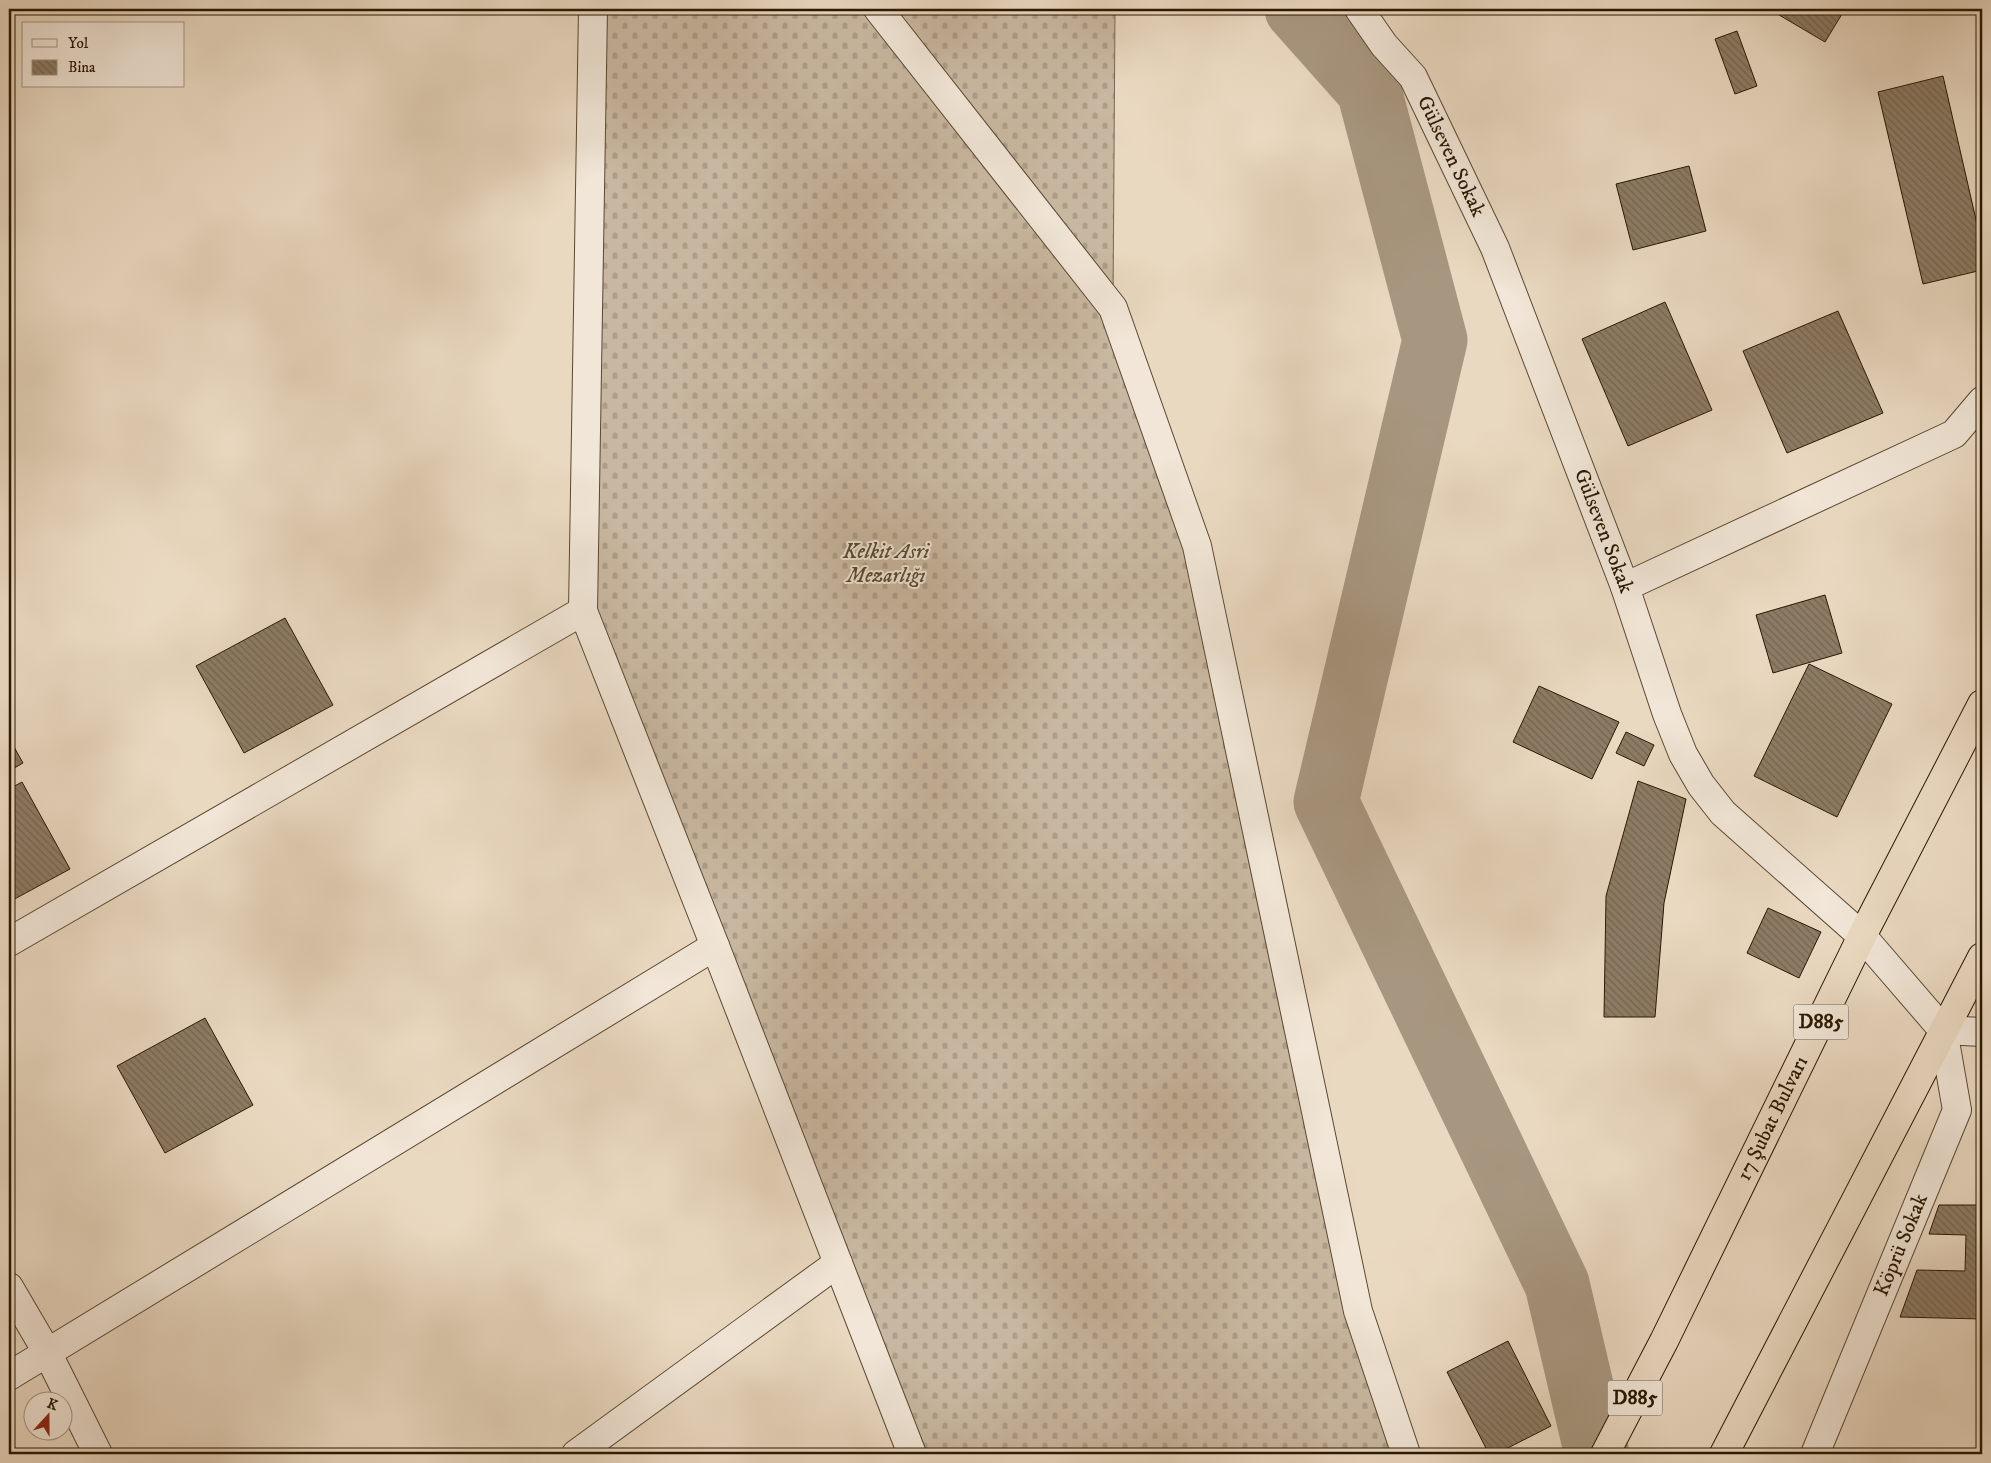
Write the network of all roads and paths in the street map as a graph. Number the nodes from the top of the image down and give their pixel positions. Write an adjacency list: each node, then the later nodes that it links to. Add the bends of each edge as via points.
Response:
1 (593, 9): 6 (street)
2 (878, 9): 21 (street, via 1113,308 1197,546 1358,1311)
3 (1359, 9): 5 (street, Gülseven Sokak, via 1384,45 1413,77 1495,248)
4 (1982, 401): 5 (street, via 1954,434)
5 (1625, 587): 8 (street, Gülseven Sokak, via 1667,714 1683,754 1701,785 1723,813)
6 (583, 611): 9 (street); 10 (street)
7 (1982, 704): 8 (highway, 17 Şubat Bulvarı / D885)
8 (1862, 936): 12 (street, Gülseven Sokak); 22 (highway, 17 Şubat Bulvarı / D885, via 1664,1341)
9 (9, 942)
10 (715, 946): 14 (street); 16 (street)
11 (1982, 957): 12 (highway)
12 (1943, 1030): 13 (street); 23 (highway); 24 (street, Köprü Sokak, via 1957,1110)
13 (1982, 1032)
14 (838, 1263): 19 (street); 20 (street)
15 (9, 1287): 16 (street)
16 (47, 1352): 17 (street); 18 (street)
17 (9, 1376)
18 (98, 1454)
19 (576, 1454)
20 (912, 1454)
21 (1406, 1454)
22 (1605, 1454)
23 (1724, 1454)
24 (1815, 1454)

